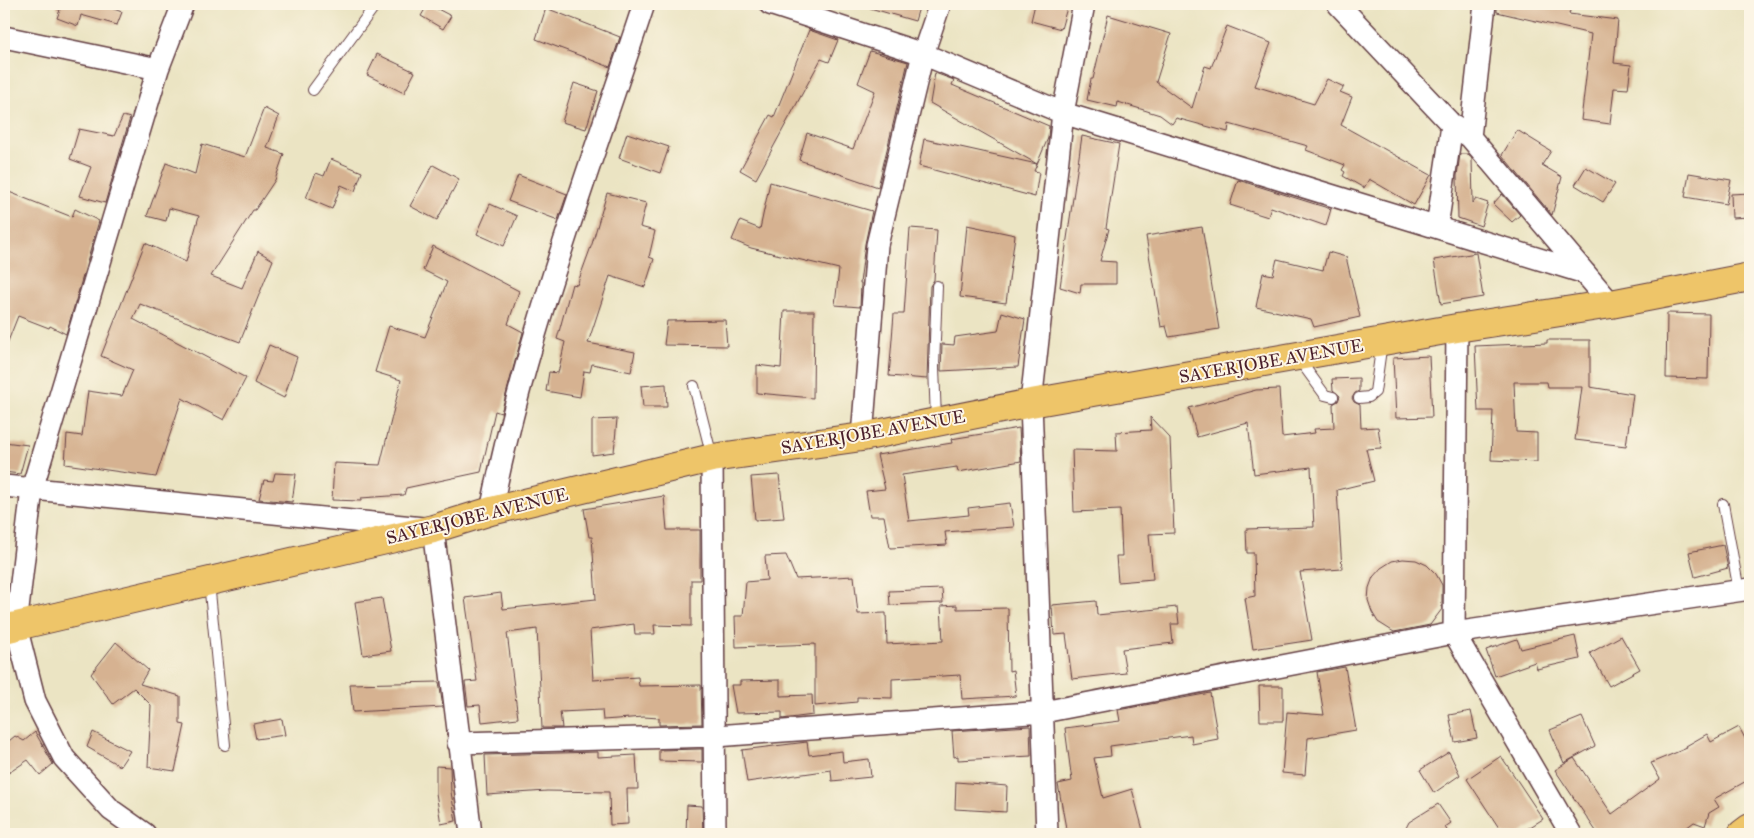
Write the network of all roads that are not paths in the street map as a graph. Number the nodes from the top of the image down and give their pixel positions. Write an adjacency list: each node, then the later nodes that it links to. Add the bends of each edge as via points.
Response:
1 (183, 4): 11 (street)
2 (376, 4): 12 (lane)
3 (644, 4): 34 (street, via 534,340 504,445)
4 (770, 4): 10 (street)
5 (940, 4): 10 (street)
6 (1084, 4): 13 (street)
7 (1338, 4): 14 (street)
8 (1485, 4): 15 (street)
9 (4, 37): 11 (street)
10 (923, 54): 13 (street); 29 (street, via 877,245)
11 (158, 69): 32 (street)
12 (313, 90)
13 (1063, 113): 16 (street); 27 (street)
14 (1452, 125): 15 (street); 16 (street)
15 (1470, 137): 17 (street)
16 (1437, 227): 17 (street)
17 (1585, 273): 20 (street)
18 (1750, 277): 20 (main road, SAYERJOBE AVENUE)
19 (937, 286): 28 (lane, via 934,367)
20 (1611, 304): 21 (main road, SAYERJOBE AVENUE)
21 (1457, 328): 22 (main road, SAYERJOBE AVENUE); 39 (street)
22 (1382, 341): 23 (main road, SAYERJOBE AVENUE); 26 (lane, via 1375,392 1369,397)
23 (1297, 356): 25 (lane, via 1325,395); 27 (main road, SAYERJOBE AVENUE)
24 (694, 386): 30 (lane)
25 (1333, 397)
26 (1359, 398)
27 (1031, 403): 28 (main road, SAYERJOBE AVENUE); 40 (street)
28 (937, 422): 29 (main road, SAYERJOBE AVENUE)
29 (862, 437): 30 (main road, SAYERJOBE AVENUE)
30 (712, 458): 34 (main road, SAYERJOBE AVENUE); 41 (street)
31 (4, 486): 32 (street)
32 (32, 488): 35 (street); 38 (street)
33 (1723, 504): 37 (lane)
34 (491, 511): 35 (main road, SAYERJOBE AVENUE)
35 (433, 529): 36 (main road, SAYERJOBE AVENUE); 42 (street)
36 (209, 581): 38 (main road, SAYERJOBE AVENUE); 43 (lane)
37 (1745, 590): 39 (street)
38 (10, 628): 45 (street, via 35,700 64,758 111,810)
39 (1454, 632): 40 (street); 49 (street)
40 (1043, 712): 41 (street); 48 (street)
41 (716, 736): 42 (street); 47 (street)
42 (458, 743): 46 (street)
43 (225, 745)
44 (1750, 828): 50 (main road)
45 (145, 834)
46 (471, 834)
47 (715, 834)
48 (1047, 834)
49 (1572, 834)
50 (1742, 834)

